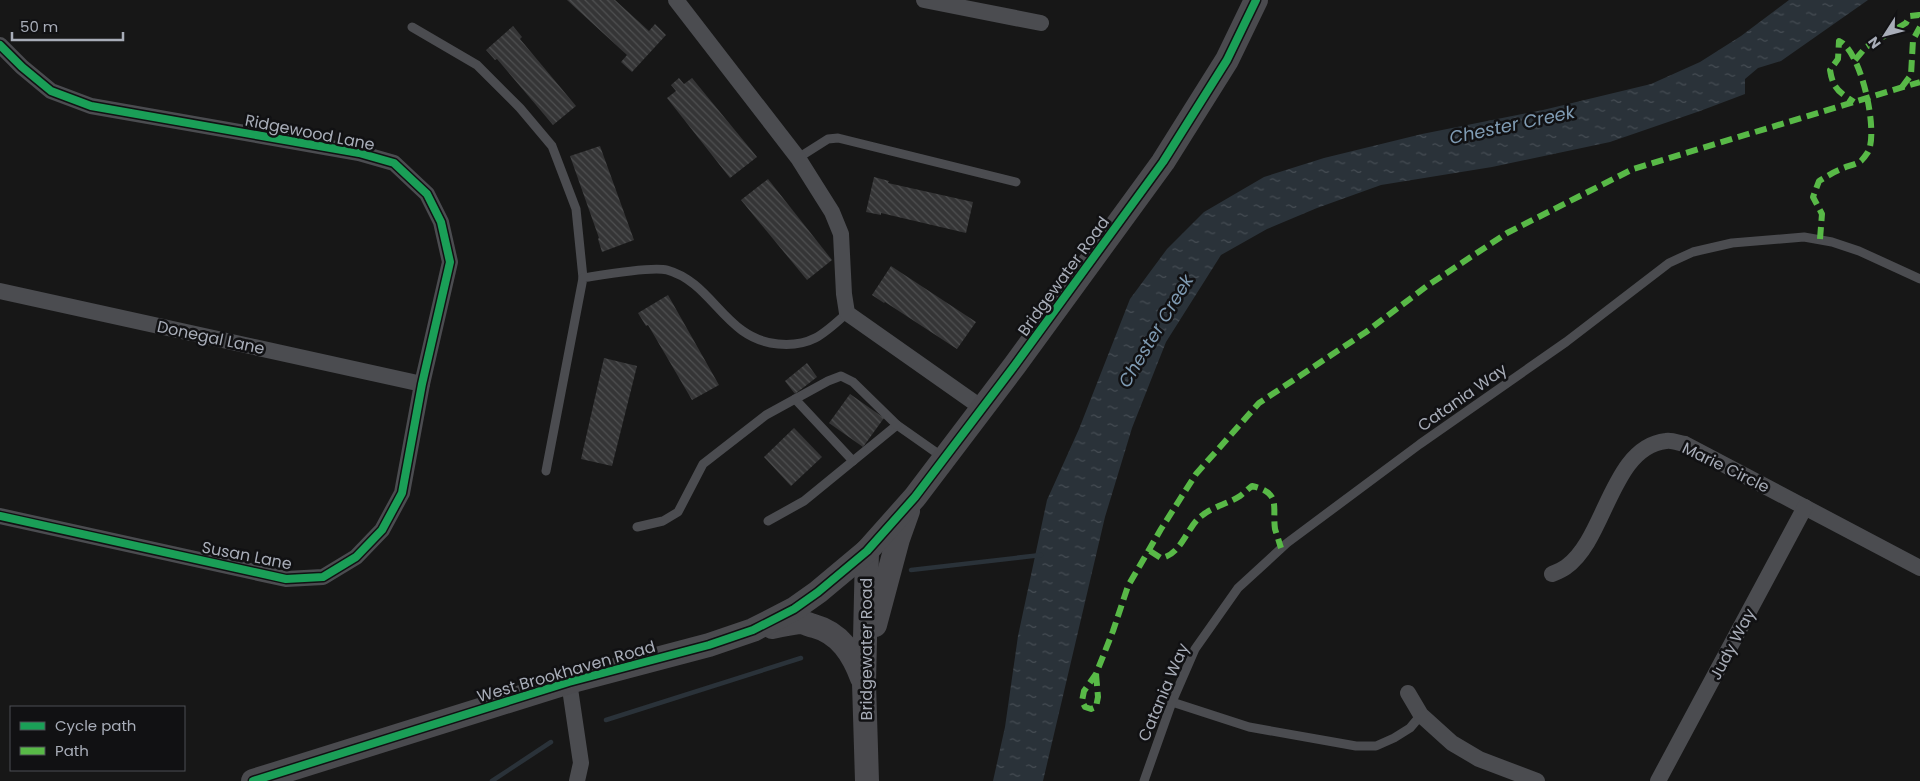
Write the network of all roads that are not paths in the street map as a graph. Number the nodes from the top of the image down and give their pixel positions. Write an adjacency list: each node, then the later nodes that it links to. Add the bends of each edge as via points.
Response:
1 (676, 0): 7 (street)
2 (924, 0): 4 (street)
3 (1256, 0): 15 (street, Bridgewater Road, via 1227,60 1163,162)
4 (1041, 23)
5 (412, 28): 9 (lane, via 477,65 552,146 576,209)
6 (0, 45): 13 (street, Ridgewood Lane, via 51,91 90,106 358,153 394,163 426,194 441,222 450,262)
7 (798, 158): 8 (lane, via 828,139 838,138); 12 (street, via 832,212 841,234)
8 (1016, 182)
9 (583, 278): 12 (lane, via 665,270 682,276 701,290 732,324 764,343 798,345 813,341); 19 (lane)
10 (1920, 279): 32 (lane, Catania Way, via 1859,251 1804,237 1732,243 1693,252 1669,263 1566,342 1420,444 1264,563 1220,611 1196,649)
11 (0, 291): 13 (street, Donegal Lane)
12 (847, 313): 15 (street)
13 (422, 384): 22 (street, Susan Lane, via 402,493 382,530 356,557 322,577 286,579)
14 (795, 399): 16 (lane, via 842,376 853,382); 18 (lane); 24 (lane, via 766,415 703,464 678,512 663,521)
15 (982, 408): 17 (street, Bridgewater Road)
16 (897, 425): 17 (lane); 18 (lane)
17 (945, 458): 20 (street, Bridgewater Road)
18 (852, 461): 23 (lane, via 804,501)
19 (546, 471)
20 (915, 497): 25 (street, Bridgewater Road); 30 (street, via 898,539 883,592)
21 (1805, 507): 26 (street, Marie Circle); 27 (street, Marie Circle, via 1685,444 1667,441 1647,447 1633,458 1583,550 1566,567); 39 (street, Judy Way)
22 (0, 516)
23 (768, 521)
24 (637, 528)
25 (867, 551): 28 (street, West Brookhaven Road, via 802,603); 30 (street, Bridgewater Road)
26 (1920, 568)
27 (1552, 574)
28 (753, 630): 29 (street, West Brookhaven Road); 30 (street, via 801,622 818,627 841,641 856,663)
29 (569, 682): 34 (street, West Brookhaven Road); 35 (street, West Brookhaven Road, via 581,763)
30 (864, 683): 36 (street, Bridgewater Road)
31 (1408, 693): 33 (street)
32 (1172, 702): 33 (lane, via 1249,727 1356,746 1376,746 1394,738 1410,728); 37 (lane, Catania Way)
33 (1421, 715): 38 (street, via 1452,743 1479,759)
34 (253, 781)
35 (577, 781)
36 (867, 781)
37 (1144, 781)
38 (1537, 781)
39 (1658, 781)

